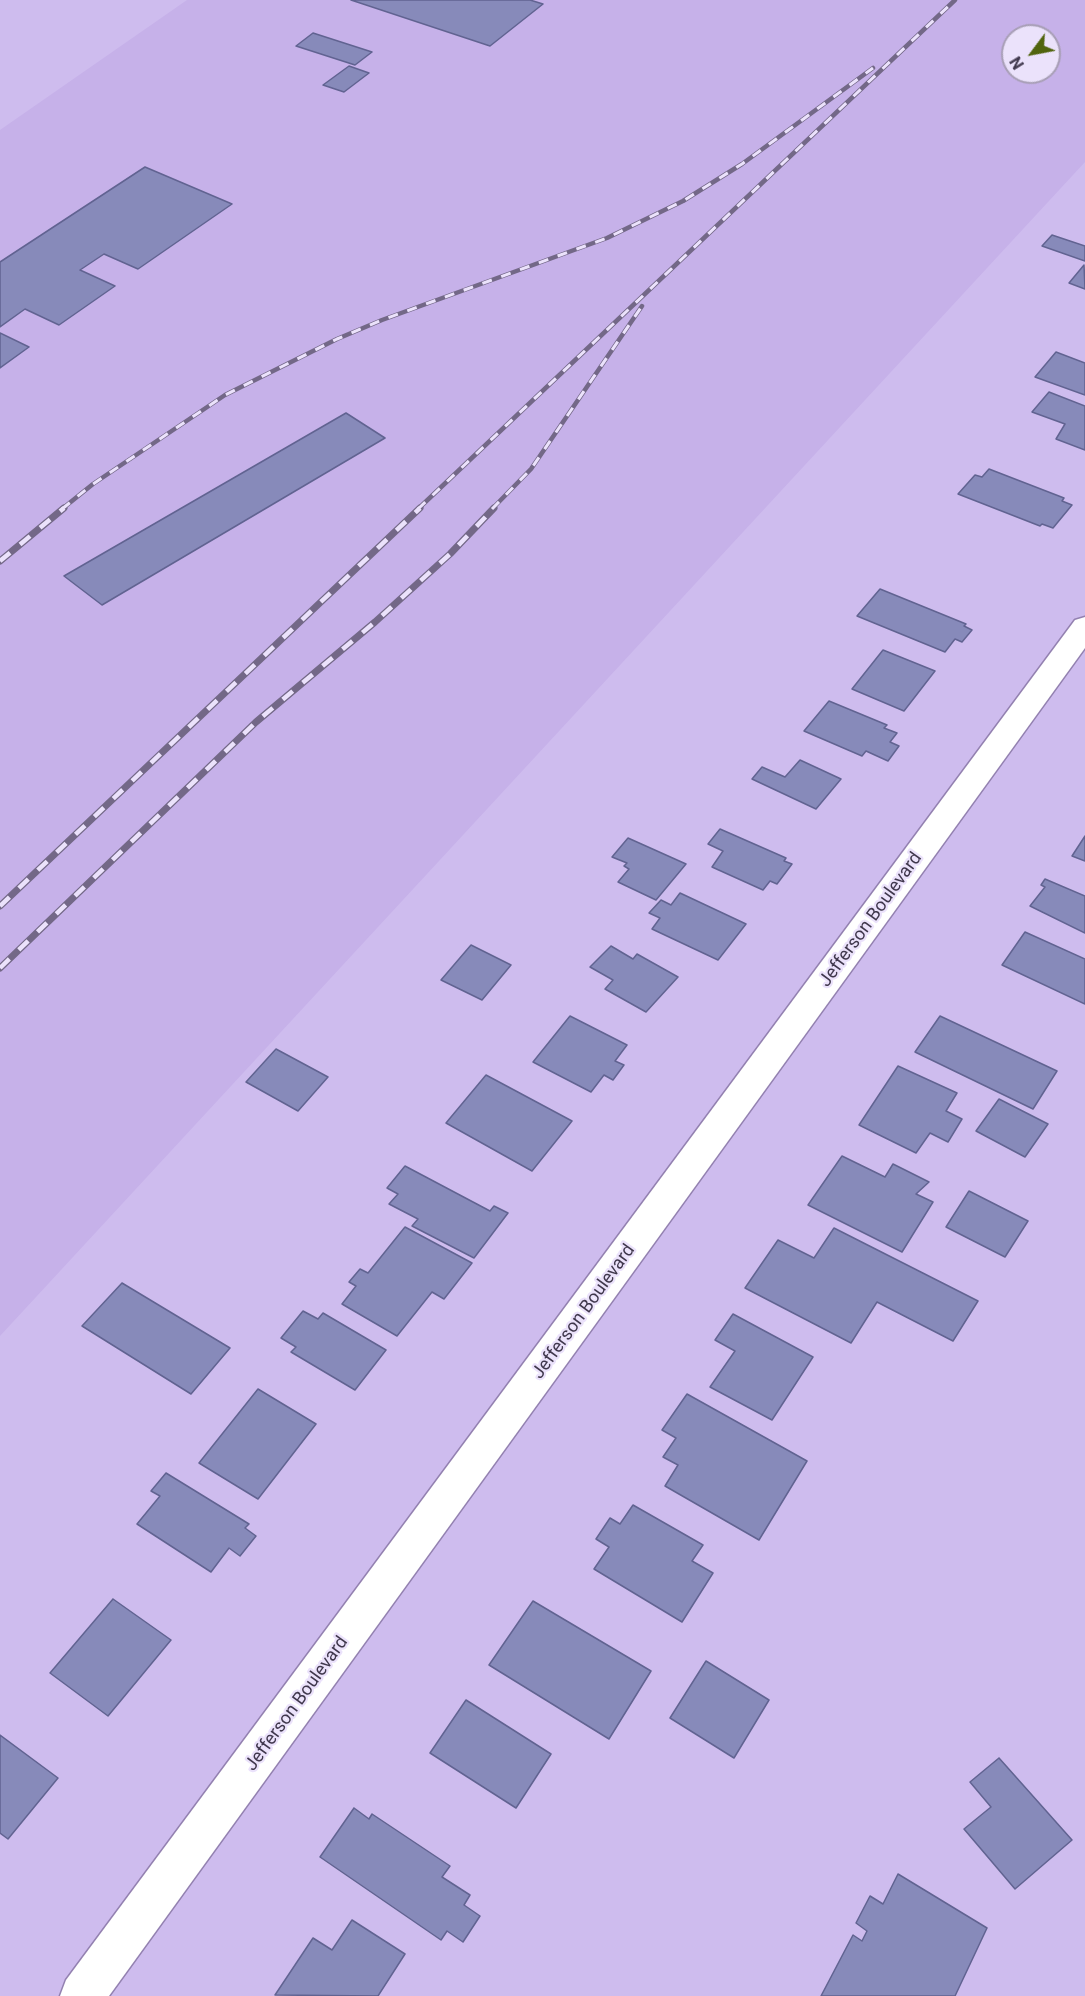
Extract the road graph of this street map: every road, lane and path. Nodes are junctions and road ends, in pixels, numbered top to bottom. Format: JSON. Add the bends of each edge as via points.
{"nodes":[{"id":1,"x":1085,"y":627,"type":"edge"},
{"id":2,"x":82,"y":1996,"type":"edge"}],
"edges":[{"from":1,"to":2,"type":"street","name":"Jefferson Boulevard"}]}
